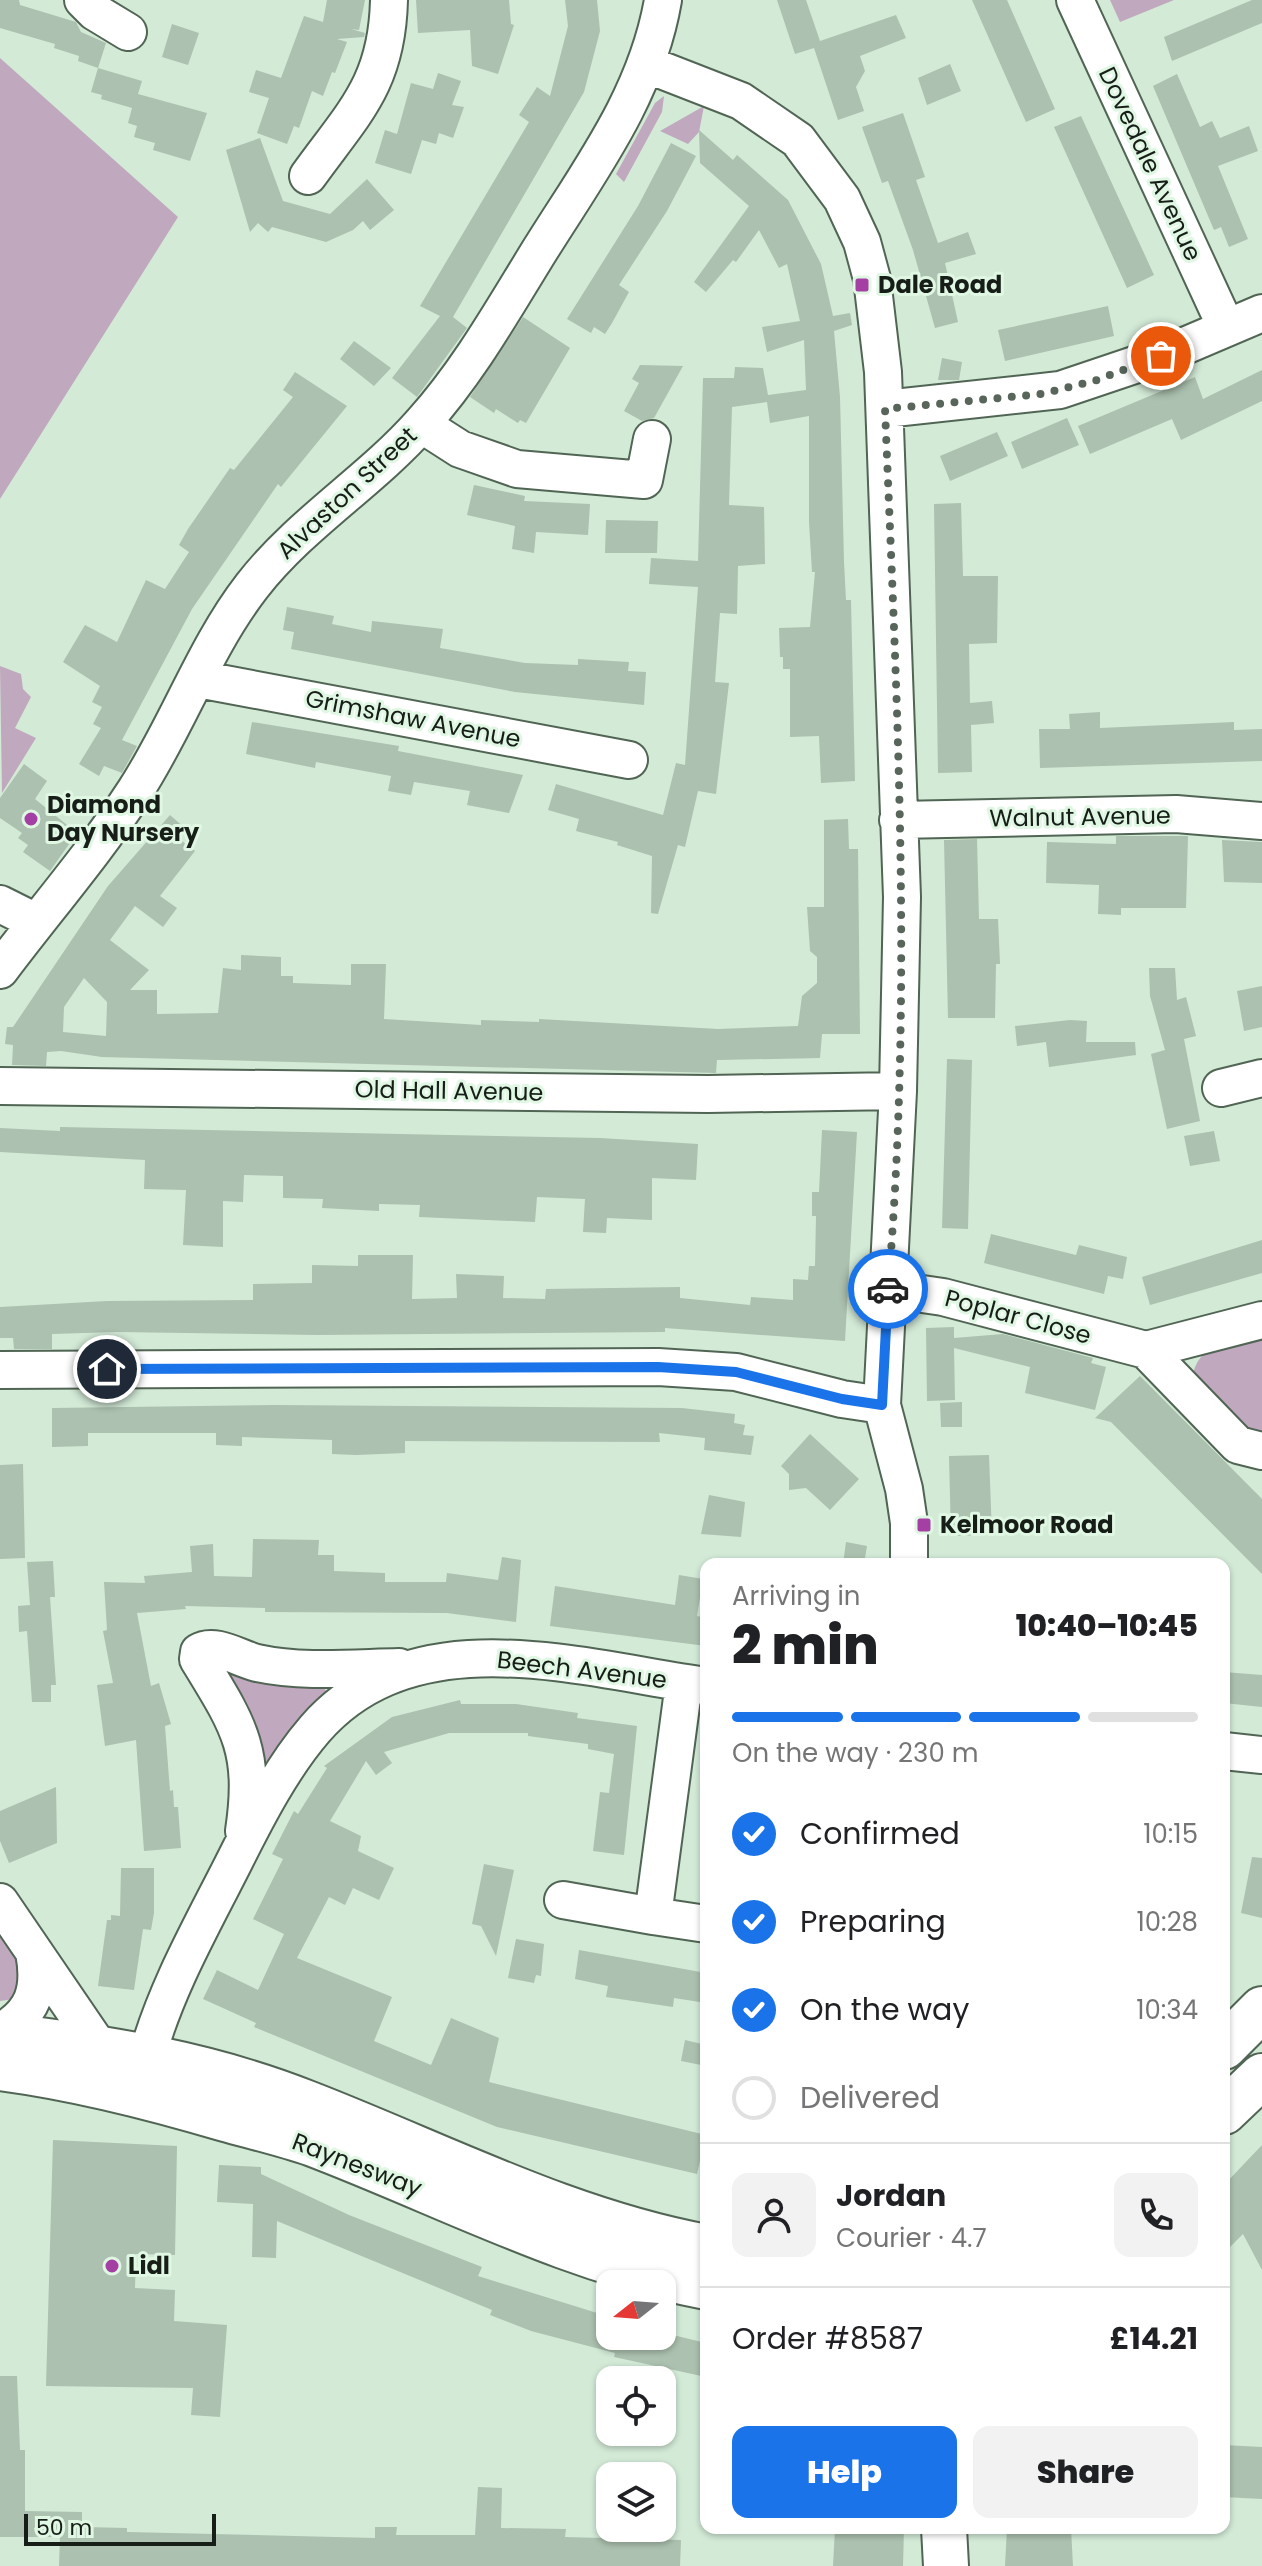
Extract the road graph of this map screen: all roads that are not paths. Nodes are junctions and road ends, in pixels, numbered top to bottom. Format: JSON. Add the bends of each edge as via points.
{"nodes":[{"id":1,"x":83,"y":0,"type":"edge"},
{"id":2,"x":389,"y":0,"type":"edge"},
{"id":3,"x":663,"y":0,"type":"edge"},
{"id":4,"x":1075,"y":0,"type":"edge"},
{"id":5,"x":128,"y":32,"type":"dead end"},
{"id":6,"x":646,"y":64,"type":"junction"},
{"id":7,"x":308,"y":176,"type":"dead end"},
{"id":8,"x":1262,"y":313,"type":"edge"},
{"id":9,"x":1226,"y":327,"type":"junction"},
{"id":10,"x":885,"y":409,"type":"junction"},
{"id":11,"x":421,"y":424,"type":"junction"},
{"id":12,"x":652,"y":439,"type":"dead end"},
{"id":13,"x":198,"y":679,"type":"junction"},
{"id":14,"x":629,"y":760,"type":"dead end"},
{"id":15,"x":898,"y":820,"type":"junction"},
{"id":16,"x":1262,"y":821,"type":"edge"},
{"id":17,"x":0,"y":904,"type":"edge"},
{"id":18,"x":36,"y":922,"type":"junction"},
{"id":19,"x":0,"y":970,"type":"edge"},
{"id":20,"x":1262,"y":1078,"type":"edge"},
{"id":21,"x":0,"y":1086,"type":"edge"},
{"id":22,"x":1221,"y":1088,"type":"dead end"},
{"id":23,"x":898,"y":1091,"type":"junction"},
{"id":24,"x":888,"y":1289,"type":"junction"},
{"id":25,"x":1262,"y":1320,"type":"edge"},
{"id":26,"x":1146,"y":1350,"type":"junction"},
{"id":27,"x":0,"y":1370,"type":"edge"},
{"id":28,"x":882,"y":1405,"type":"junction"},
{"id":29,"x":1262,"y":1451,"type":"edge"},
{"id":30,"x":909,"y":1558,"type":"edge"},
{"id":31,"x":410,"y":1667,"type":"junction"},
{"id":32,"x":695,"y":1685,"type":"edge"},
{"id":33,"x":1230,"y":1752,"type":"edge"},
{"id":34,"x":1262,"y":1755,"type":"edge"},
{"id":35,"x":242,"y":1844,"type":"junction"},
{"id":36,"x":563,"y":1900,"type":"dead end"},
{"id":37,"x":0,"y":1902,"type":"edge"},
{"id":38,"x":653,"y":1916,"type":"junction"},
{"id":39,"x":700,"y":1923,"type":"edge"},
{"id":40,"x":34,"y":1952,"type":"junction"},
{"id":41,"x":1262,"y":2009,"type":"edge"},
{"id":42,"x":0,"y":2034,"type":"edge"},
{"id":43,"x":1230,"y":2041,"type":"edge"},
{"id":44,"x":99,"y":2047,"type":"junction"},
{"id":45,"x":147,"y":2057,"type":"junction"},
{"id":46,"x":0,"y":2068,"type":"edge"},
{"id":47,"x":1262,"y":2076,"type":"edge"},
{"id":48,"x":1230,"y":2106,"type":"edge"},
{"id":49,"x":700,"y":2246,"type":"edge"},
{"id":50,"x":700,"y":2286,"type":"edge"}],
"edges":[{"from":1,"to":5,"type":"street"},
{"from":2,"to":7,"type":"street","via":[[386,38],[372,88]]},
{"from":3,"to":6,"type":"street","name":"Alvaston Street"},
{"from":4,"to":9,"type":"street","name":"Dovedale Avenue"},
{"from":6,"to":10,"type":"street","via":[[719,90],[763,114],[798,140],[831,179],[868,260]]},
{"from":6,"to":11,"type":"street","name":"Alvaston Street","via":[[599,159],[480,348]]},
{"from":8,"to":9,"type":"street"},
{"from":9,"to":10,"type":"street","via":[[1123,371],[1060,390]]},
{"from":10,"to":15,"type":"street"},
{"from":11,"to":12,"type":"street","via":[[460,449],[517,469],[644,480]]},
{"from":11,"to":13,"type":"street","name":"Alvaston Street","via":[[291,540],[251,587]]},
{"from":13,"to":14,"type":"street","name":"Grimshaw Avenue"},
{"from":13,"to":18,"type":"street","name":"Alvaston Street","via":[[136,790]]},
{"from":15,"to":16,"type":"street","name":"Walnut Avenue","via":[[1176,814]]},
{"from":15,"to":23,"type":"street"},
{"from":17,"to":18,"type":"street"},
{"from":18,"to":19,"type":"street","name":"Alvaston Street"},
{"from":20,"to":22,"type":"street"},
{"from":21,"to":23,"type":"street","name":"Old Hall Avenue","via":[[708,1094]]},
{"from":23,"to":24,"type":"street"},
{"from":24,"to":26,"type":"street","name":"Poplar Close","via":[[943,1297]]},
{"from":24,"to":28,"type":"street"},
{"from":25,"to":26,"type":"street","name":"Poplar Close"},
{"from":26,"to":29,"type":"street","via":[[1238,1445]]},
{"from":27,"to":28,"type":"street","via":[[658,1367],[736,1372]]},
{"from":28,"to":30,"type":"street","via":[[904,1489]]},
{"from":31,"to":32,"type":"street","name":"Beech Avenue","via":[[465,1658],[522,1659]]},
{"from":31,"to":35,"type":"street","name":"Beech Avenue","via":[[344,1701],[317,1727]]},
{"from":31,"to":35,"type":"street","name":"Beech Avenue","via":[[294,1668],[212,1649],[199,1652],[198,1659],[241,1732],[246,1754]]},
{"from":32,"to":38,"type":"street"},
{"from":33,"to":34,"type":"street"},
{"from":35,"to":45,"type":"street","name":"Beech Avenue","via":[[156,2024]]},
{"from":36,"to":38,"type":"street"},
{"from":37,"to":40,"type":"street"},
{"from":38,"to":39,"type":"street"},
{"from":40,"to":42,"type":"street","via":[[36,1996],[30,2009]]},
{"from":40,"to":44,"type":"street"},
{"from":41,"to":43,"type":"highway"},
{"from":42,"to":44,"type":"highway","name":"Raynesway"},
{"from":44,"to":45,"type":"highway","name":"Raynesway"},
{"from":45,"to":49,"type":"highway","name":"Raynesway","via":[[305,2102],[602,2221]]},
{"from":46,"to":50,"type":"highway","name":"Raynesway","via":[[137,2094],[310,2143],[585,2256]]},
{"from":47,"to":48,"type":"highway"}]}
